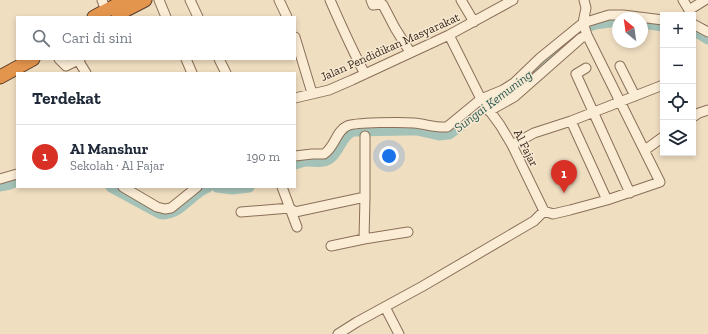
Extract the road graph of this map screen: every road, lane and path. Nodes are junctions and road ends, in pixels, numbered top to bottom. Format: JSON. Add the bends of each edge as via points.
{"nodes":[{"id":1,"x":126,"y":0,"type":"edge"},
{"id":2,"x":144,"y":0,"type":"edge"},
{"id":3,"x":158,"y":0,"type":"edge"},
{"id":4,"x":190,"y":0,"type":"edge"},
{"id":5,"x":279,"y":0,"type":"edge"},
{"id":6,"x":330,"y":0,"type":"edge"},
{"id":7,"x":371,"y":0,"type":"edge"},
{"id":8,"x":461,"y":0,"type":"edge"},
{"id":9,"x":513,"y":0,"type":"edge"},
{"id":10,"x":584,"y":0,"type":"edge"},
{"id":11,"x":683,"y":0,"type":"edge"},
{"id":12,"x":705,"y":0,"type":"edge"},
{"id":13,"x":107,"y":9,"type":"edge"},
{"id":14,"x":96,"y":16,"type":"edge"},
{"id":15,"x":166,"y":16,"type":"edge"},
{"id":16,"x":198,"y":16,"type":"edge"},
{"id":17,"x":287,"y":16,"type":"edge"},
{"id":18,"x":660,"y":20,"type":"edge"},
{"id":19,"x":474,"y":22,"type":"junction"},
{"id":20,"x":696,"y":26,"type":"edge"},
{"id":21,"x":585,"y":28,"type":"junction"},
{"id":22,"x":708,"y":32,"type":"edge"},
{"id":23,"x":449,"y":35,"type":"junction"},
{"id":24,"x":296,"y":40,"type":"edge"},
{"id":25,"x":410,"y":52,"type":"junction"},
{"id":26,"x":24,"y":60,"type":"edge"},
{"id":27,"x":26,"y":60,"type":"edge"},
{"id":28,"x":60,"y":60,"type":"edge"},
{"id":29,"x":79,"y":60,"type":"edge"},
{"id":30,"x":186,"y":60,"type":"edge"},
{"id":31,"x":220,"y":60,"type":"edge"},
{"id":32,"x":620,"y":66,"type":"dead end"},
{"id":33,"x":0,"y":67,"type":"edge"},
{"id":34,"x":586,"y":68,"type":"dead end"},
{"id":35,"x":85,"y":72,"type":"edge"},
{"id":36,"x":192,"y":72,"type":"edge"},
{"id":37,"x":226,"y":72,"type":"edge"},
{"id":38,"x":365,"y":74,"type":"junction"},
{"id":39,"x":0,"y":77,"type":"edge"},
{"id":40,"x":660,"y":86,"type":"edge"},
{"id":41,"x":312,"y":93,"type":"junction"},
{"id":42,"x":636,"y":96,"type":"junction"},
{"id":43,"x":296,"y":98,"type":"edge"},
{"id":44,"x":481,"y":100,"type":"junction"},
{"id":45,"x":620,"y":102,"type":"junction"},
{"id":46,"x":488,"y":110,"type":"junction"},
{"id":47,"x":708,"y":110,"type":"edge"},
{"id":48,"x":593,"y":112,"type":"junction"},
{"id":49,"x":696,"y":115,"type":"edge"},
{"id":50,"x":571,"y":121,"type":"junction"},
{"id":51,"x":365,"y":136,"type":"dead end"},
{"id":52,"x":660,"y":139,"type":"edge"},
{"id":53,"x":512,"y":145,"type":"junction"},
{"id":54,"x":645,"y":150,"type":"junction"},
{"id":55,"x":296,"y":156,"type":"edge"},
{"id":56,"x":16,"y":174,"type":"edge"},
{"id":57,"x":0,"y":179,"type":"edge"},
{"id":58,"x":126,"y":188,"type":"edge"},
{"id":59,"x":196,"y":188,"type":"edge"},
{"id":60,"x":282,"y":188,"type":"edge"},
{"id":61,"x":630,"y":193,"type":"junction"},
{"id":62,"x":365,"y":198,"type":"junction"},
{"id":63,"x":607,"y":200,"type":"junction"},
{"id":64,"x":290,"y":208,"type":"junction"},
{"id":65,"x":544,"y":211,"type":"junction"},
{"id":66,"x":241,"y":212,"type":"dead end"},
{"id":67,"x":297,"y":227,"type":"dead end"},
{"id":68,"x":408,"y":232,"type":"dead end"},
{"id":69,"x":364,"y":239,"type":"junction"},
{"id":70,"x":331,"y":246,"type":"dead end"},
{"id":71,"x":385,"y":307,"type":"junction"},
{"id":72,"x":338,"y":334,"type":"edge"},
{"id":73,"x":399,"y":334,"type":"edge"}],
"edges":[{"from":1,"to":13,"type":"highway"},
{"from":2,"to":13,"type":"highway"},
{"from":3,"to":15,"type":"street"},
{"from":4,"to":16,"type":"street"},
{"from":5,"to":17,"type":"street"},
{"from":6,"to":38,"type":"street"},
{"from":7,"to":25,"type":"street","via":[[373,5],[384,5]]},
{"from":8,"to":19,"type":"street"},
{"from":9,"to":19,"type":"street","name":"Jalan Pendidikan Masyarakat"},
{"from":10,"to":21,"type":"street"},
{"from":11,"to":12,"type":"street","via":[[689,10]]},
{"from":13,"to":14,"type":"highway"},
{"from":18,"to":21,"type":"street","via":[[609,15]]},
{"from":19,"to":23,"type":"street","name":"Jalan Pendidikan Masyarakat"},
{"from":20,"to":22,"type":"street"},
{"from":21,"to":44,"type":"street","via":[[540,58],[514,83]]},
{"from":21,"to":45,"type":"street"},
{"from":21,"to":46,"type":"street","via":[[574,44],[514,96]]},
{"from":23,"to":25,"type":"street","name":"Jalan Pendidikan Masyarakat"},
{"from":23,"to":44,"type":"street","name":"Al Fajar"},
{"from":24,"to":41,"type":"street"},
{"from":25,"to":38,"type":"street","name":"Jalan Pendidikan Masyarakat"},
{"from":26,"to":33,"type":"highway"},
{"from":27,"to":39,"type":"highway"},
{"from":28,"to":29,"type":"street","via":[[66,66]]},
{"from":29,"to":35,"type":"street"},
{"from":30,"to":36,"type":"street"},
{"from":31,"to":37,"type":"street"},
{"from":32,"to":42,"type":"street"},
{"from":34,"to":48,"type":"street","via":[[576,74]]},
{"from":38,"to":41,"type":"street","name":"Jalan Pendidikan Masyarakat","via":[[329,90]]},
{"from":40,"to":42,"type":"street"},
{"from":41,"to":43,"type":"street","name":"Jalan Pendidikan Masyarakat"},
{"from":42,"to":45,"type":"street"},
{"from":44,"to":46,"type":"street","name":"Al Fajar"},
{"from":44,"to":55,"type":"street","via":[[447,127],[412,123],[347,125],[341,130],[331,149],[324,154]]},
{"from":45,"to":48,"type":"street"},
{"from":45,"to":54,"type":"street"},
{"from":46,"to":53,"type":"street","name":"Al Fajar"},
{"from":47,"to":49,"type":"street"},
{"from":48,"to":50,"type":"street"},
{"from":48,"to":61,"type":"street"},
{"from":50,"to":53,"type":"street","via":[[534,133]]},
{"from":50,"to":63,"type":"street"},
{"from":51,"to":62,"type":"street"},
{"from":52,"to":54,"type":"street"},
{"from":53,"to":65,"type":"street","name":"Al Fajar"},
{"from":54,"to":61,"type":"street","via":[[660,182]]},
{"from":56,"to":57,"type":"street"},
{"from":58,"to":59,"type":"street","via":[[157,207],[165,209],[171,208]]},
{"from":60,"to":64,"type":"street"},
{"from":61,"to":63,"type":"street"},
{"from":62,"to":64,"type":"street","via":[[295,212]]},
{"from":62,"to":69,"type":"street"},
{"from":63,"to":65,"type":"street","via":[[553,214]]},
{"from":64,"to":66,"type":"street"},
{"from":64,"to":67,"type":"street"},
{"from":65,"to":71,"type":"street","via":[[534,221]]},
{"from":68,"to":69,"type":"street"},
{"from":69,"to":70,"type":"street"},
{"from":71,"to":72,"type":"street"},
{"from":71,"to":73,"type":"street"}]}
